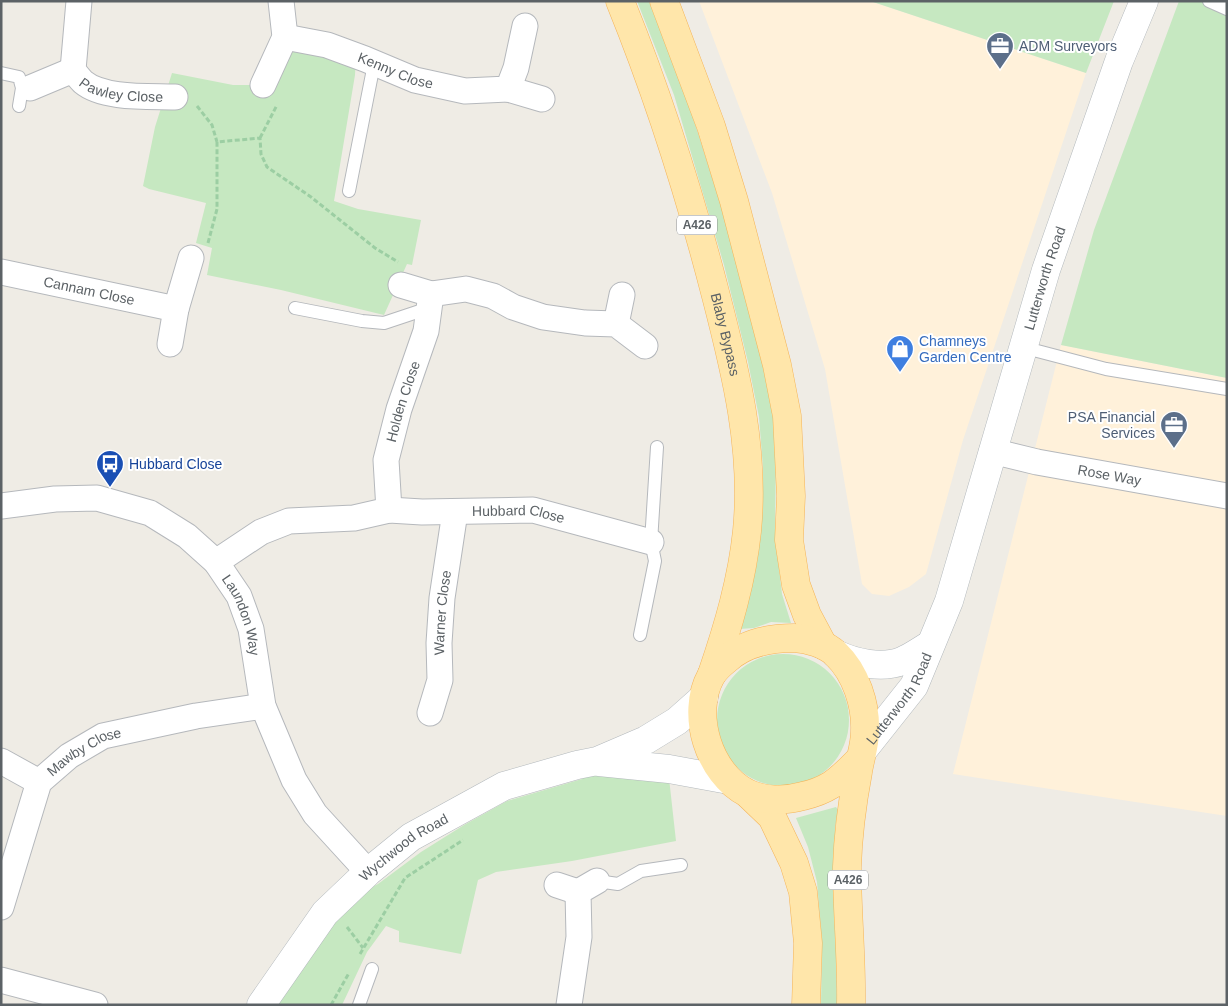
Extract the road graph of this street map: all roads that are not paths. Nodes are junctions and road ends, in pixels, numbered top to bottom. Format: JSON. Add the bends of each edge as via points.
{"nodes":[{"id":1,"x":79,"y":1,"type":"edge"},
{"id":2,"x":281,"y":1,"type":"edge"},
{"id":3,"x":620,"y":1,"type":"edge"},
{"id":4,"x":664,"y":1,"type":"edge"},
{"id":5,"x":1144,"y":1,"type":"edge"},
{"id":6,"x":1210,"y":1,"type":"edge"},
{"id":7,"x":1227,"y":9,"type":"edge"},
{"id":8,"x":525,"y":26,"type":"dead end"},
{"id":9,"x":285,"y":37,"type":"junction"},
{"id":10,"x":374,"y":64,"type":"junction"},
{"id":11,"x":73,"y":70,"type":"junction"},
{"id":12,"x":1,"y":73,"type":"edge"},
{"id":13,"x":262,"y":85,"type":"dead end"},
{"id":14,"x":508,"y":88,"type":"junction"},
{"id":15,"x":24,"y":94,"type":"joint"},
{"id":16,"x":175,"y":97,"type":"road end"},
{"id":17,"x":542,"y":99,"type":"dead end"},
{"id":18,"x":349,"y":191,"type":"dead end"},
{"id":19,"x":191,"y":258,"type":"road end"},
{"id":20,"x":1,"y":272,"type":"edge"},
{"id":21,"x":401,"y":285,"type":"road end"},
{"id":22,"x":622,"y":295,"type":"dead end"},
{"id":23,"x":430,"y":301,"type":"junction"},
{"id":24,"x":295,"y":308,"type":"dead end"},
{"id":25,"x":176,"y":309,"type":"junction"},
{"id":26,"x":616,"y":324,"type":"junction"},
{"id":27,"x":170,"y":344,"type":"dead end"},
{"id":28,"x":645,"y":346,"type":"dead end"},
{"id":29,"x":1022,"y":347,"type":"junction"},
{"id":30,"x":1227,"y":389,"type":"edge"},
{"id":31,"x":657,"y":447,"type":"dead end"},
{"id":32,"x":992,"y":450,"type":"junction"},
{"id":33,"x":1227,"y":496,"type":"edge"},
{"id":34,"x":1,"y":506,"type":"edge"},
{"id":35,"x":389,"y":510,"type":"junction"},
{"id":36,"x":455,"y":512,"type":"junction"},
{"id":37,"x":651,"y":542,"type":"junction"},
{"id":38,"x":216,"y":562,"type":"junction"},
{"id":39,"x":640,"y":635,"type":"dead end"},
{"id":40,"x":930,"y":645,"type":"junction"},
{"id":41,"x":830,"y":650,"type":"junction"},
{"id":42,"x":707,"y":687,"type":"junction"},
{"id":43,"x":263,"y":706,"type":"junction"},
{"id":44,"x":430,"y":713,"type":"dead end"},
{"id":45,"x":862,"y":754,"type":"junction"},
{"id":46,"x":1,"y":761,"type":"edge"},
{"id":47,"x":597,"y":762,"type":"junction"},
{"id":48,"x":39,"y":782,"type":"junction"},
{"id":49,"x":738,"y":787,"type":"junction"},
{"id":50,"x":681,"y":865,"type":"dead end"},
{"id":51,"x":368,"y":872,"type":"junction"},
{"id":52,"x":577,"y":886,"type":"joint"},
{"id":53,"x":1,"y":907,"type":"edge"},
{"id":54,"x":372,"y":969,"type":"dead end"},
{"id":55,"x":1,"y":980,"type":"edge"},
{"id":56,"x":95,"y":1005,"type":"edge"},
{"id":57,"x":261,"y":1005,"type":"edge"},
{"id":58,"x":359,"y":1005,"type":"edge"},
{"id":59,"x":568,"y":1005,"type":"edge"},
{"id":60,"x":806,"y":1005,"type":"edge"},
{"id":61,"x":851,"y":1005,"type":"edge"}],
"edges":[{"from":1,"to":11,"type":"street","name":"Pawley Close"},
{"from":2,"to":9,"type":"street"},
{"from":3,"to":42,"type":"main road","name":"Blaby Bypass","number":"A426","via":[[659,104],[701,237],[734,367],[745,428],[747,530],[728,629]]},
{"from":4,"to":41,"type":"main road","number":"A426","via":[[734,201],[777,365],[787,416],[791,496],[789,540],[796,585],[807,615]]},
{"from":5,"to":29,"type":"street","name":"Lutterworth Road","via":[[1119,61]]},
{"from":6,"to":7,"type":"lane"},
{"from":8,"to":14,"type":"street"},
{"from":9,"to":10,"type":"street","name":"Kenny Close","via":[[327,45]]},
{"from":9,"to":13,"type":"street"},
{"from":10,"to":14,"type":"street","name":"Kenny Close","via":[[415,80],[465,90]]},
{"from":10,"to":18,"type":"lane"},
{"from":11,"to":15,"type":"street","name":"Pawley Close"},
{"from":11,"to":16,"type":"street","name":"Pawley Close","via":[[84,83],[105,92]]},
{"from":12,"to":15,"type":"lane","via":[[19,77]]},
{"from":14,"to":17,"type":"street","name":"Kenny Close"},
{"from":19,"to":25,"type":"street"},
{"from":20,"to":25,"type":"street","name":"Cannam Close"},
{"from":21,"to":23,"type":"street"},
{"from":22,"to":26,"type":"street"},
{"from":23,"to":24,"type":"lane","via":[[384,323]]},
{"from":23,"to":26,"type":"street","via":[[466,288],[543,317]]},
{"from":23,"to":35,"type":"street","name":"Holden Close","via":[[426,330],[399,409],[386,460]]},
{"from":25,"to":27,"type":"street"},
{"from":26,"to":28,"type":"street"},
{"from":29,"to":30,"type":"lane","via":[[1106,369]]},
{"from":29,"to":32,"type":"street","name":"Lutterworth Road"},
{"from":31,"to":37,"type":"lane"},
{"from":32,"to":33,"type":"street","name":"Rose Way","via":[[1037,462]]},
{"from":32,"to":40,"type":"street","name":"Lutterworth Road","via":[[948,602]]},
{"from":34,"to":38,"type":"street","name":"Laundon Way","via":[[97,498],[150,513],[187,536]]},
{"from":35,"to":36,"type":"street","name":"Hubbard Close"},
{"from":35,"to":38,"type":"street","name":"Hubbard Close","via":[[354,518],[289,521],[261,532]]},
{"from":36,"to":37,"type":"street","name":"Hubbard Close","via":[[533,510]]},
{"from":36,"to":44,"type":"street","name":"Warner Close","via":[[442,598],[440,680]]},
{"from":37,"to":39,"type":"lane","via":[[655,561]]},
{"from":38,"to":43,"type":"street","name":"Laundon Way","via":[[239,596],[251,629]]},
{"from":40,"to":41,"type":"street","name":"Lutterworth Road","via":[[902,661],[885,664],[849,660]]},
{"from":40,"to":45,"type":"street","name":"Lutterworth Road","via":[[914,686]]},
{"from":41,"to":42,"type":"main road","via":[[800,639],[762,641],[728,658]]},
{"from":41,"to":45,"type":"main road","via":[[849,671],[858,688],[864,716]]},
{"from":42,"to":47,"type":"street","name":"Wychwood Road","via":[[678,721],[646,740]]},
{"from":42,"to":49,"type":"main road","via":[[704,734],[710,753],[722,773]]},
{"from":43,"to":48,"type":"street","name":"Mawby Close","via":[[102,736],[69,756]]},
{"from":43,"to":51,"type":"street","name":"Laundon Way","via":[[294,780],[315,814]]},
{"from":45,"to":49,"type":"main road","via":[[830,786],[789,800],[768,799]]},
{"from":45,"to":61,"type":"main road","number":"A426","via":[[850,817],[847,867]]},
{"from":46,"to":48,"type":"street"},
{"from":47,"to":49,"type":"street","name":"Wychwood Road","via":[[669,769]]},
{"from":47,"to":51,"type":"street","name":"Wychwood Road","via":[[504,786],[411,837]]},
{"from":48,"to":53,"type":"street","name":"Mawby Close"},
{"from":49,"to":60,"type":"main road","via":[[772,817],[794,863],[803,892],[808,943]]},
{"from":50,"to":52,"type":"lane","via":[[640,871],[618,884]]},
{"from":51,"to":57,"type":"street","name":"Wychwood Road","via":[[325,913]]},
{"from":52,"to":59,"type":"street","via":[[579,937]]},
{"from":54,"to":58,"type":"lane"},
{"from":55,"to":56,"type":"street"}]}
